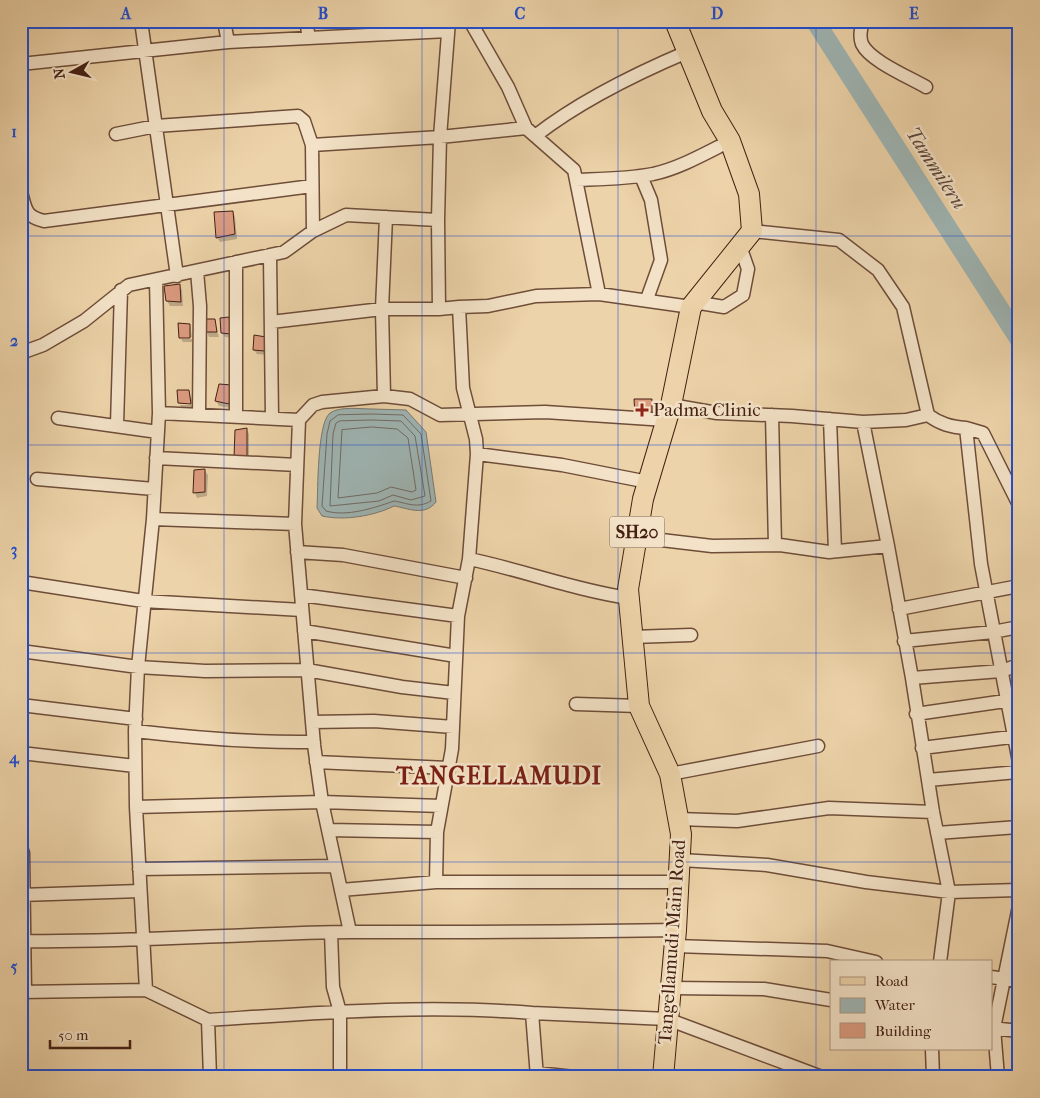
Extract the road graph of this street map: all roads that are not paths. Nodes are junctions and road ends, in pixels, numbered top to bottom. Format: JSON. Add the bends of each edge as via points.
{"nodes":[{"id":1,"x":141,"y":21,"type":"edge"},
{"id":2,"x":224,"y":21,"type":"edge"},
{"id":3,"x":306,"y":21,"type":"edge"},
{"id":4,"x":470,"y":21,"type":"edge"},
{"id":5,"x":674,"y":21,"type":"edge"},
{"id":6,"x":863,"y":21,"type":"edge"},
{"id":7,"x":449,"y":26,"type":"edge"},
{"id":8,"x":309,"y":38,"type":"junction"},
{"id":9,"x":228,"y":42,"type":"junction"},
{"id":10,"x":144,"y":50,"type":"junction"},
{"id":11,"x":687,"y":52,"type":"junction"},
{"id":12,"x":21,"y":64,"type":"edge"},
{"id":13,"x":926,"y":87,"type":"dead end"},
{"id":14,"x":156,"y":126,"type":"junction"},
{"id":15,"x":531,"y":132,"type":"junction"},
{"id":16,"x":116,"y":134,"type":"dead end"},
{"id":17,"x":440,"y":137,"type":"junction"},
{"id":18,"x":730,"y":141,"type":"junction"},
{"id":19,"x":312,"y":145,"type":"junction"},
{"id":20,"x":641,"y":176,"type":"junction"},
{"id":21,"x":576,"y":180,"type":"junction"},
{"id":22,"x":312,"y":186,"type":"junction"},
{"id":23,"x":21,"y":192,"type":"edge"},
{"id":24,"x":168,"y":204,"type":"junction"},
{"id":25,"x":386,"y":217,"type":"junction"},
{"id":26,"x":438,"y":220,"type":"junction"},
{"id":27,"x":313,"y":231,"type":"junction"},
{"id":28,"x":746,"y":239,"type":"junction"},
{"id":29,"x":270,"y":255,"type":"junction"},
{"id":30,"x":236,"y":262,"type":"junction"},
{"id":31,"x":197,"y":271,"type":"junction"},
{"id":32,"x":177,"y":276,"type":"junction"},
{"id":33,"x":156,"y":280,"type":"junction"},
{"id":34,"x":121,"y":290,"type":"junction"},
{"id":35,"x":600,"y":294,"type":"junction"},
{"id":36,"x":647,"y":299,"type":"junction"},
{"id":37,"x":692,"y":305,"type":"junction"},
{"id":38,"x":459,"y":307,"type":"junction"},
{"id":39,"x":382,"y":309,"type":"junction"},
{"id":40,"x":439,"y":309,"type":"junction"},
{"id":41,"x":271,"y":322,"type":"junction"},
{"id":42,"x":21,"y":353,"type":"edge"},
{"id":43,"x":384,"y":396,"type":"junction"},
{"id":44,"x":159,"y":412,"type":"junction"},
{"id":45,"x":669,"y":413,"type":"junction"},
{"id":46,"x":468,"y":414,"type":"junction"},
{"id":47,"x":199,"y":415,"type":"junction"},
{"id":48,"x":772,"y":415,"type":"junction"},
{"id":49,"x":928,"y":415,"type":"junction"},
{"id":50,"x":236,"y":416,"type":"junction"},
{"id":51,"x":58,"y":418,"type":"dead end"},
{"id":52,"x":272,"y":418,"type":"junction"},
{"id":53,"x":830,"y":419,"type":"junction"},
{"id":54,"x":300,"y":420,"type":"junction"},
{"id":55,"x":864,"y":422,"type":"junction"},
{"id":56,"x":118,"y":425,"type":"junction"},
{"id":57,"x":966,"y":428,"type":"junction"},
{"id":58,"x":158,"y":432,"type":"junction"},
{"id":59,"x":478,"y":454,"type":"junction"},
{"id":60,"x":156,"y":458,"type":"junction"},
{"id":61,"x":297,"y":465,"type":"junction"},
{"id":62,"x":37,"y":479,"type":"dead end"},
{"id":63,"x":648,"y":482,"type":"junction"},
{"id":64,"x":154,"y":489,"type":"junction"},
{"id":65,"x":1019,"y":504,"type":"edge"},
{"id":66,"x":152,"y":519,"type":"junction"},
{"id":67,"x":294,"y":524,"type":"junction"},
{"id":68,"x":636,"y":537,"type":"junction"},
{"id":69,"x":775,"y":545,"type":"junction"},
{"id":70,"x":888,"y":546,"type":"junction"},
{"id":71,"x":835,"y":551,"type":"junction"},
{"id":72,"x":297,"y":552,"type":"junction"},
{"id":73,"x":468,"y":559,"type":"junction"},
{"id":74,"x":466,"y":578,"type":"junction"},
{"id":75,"x":21,"y":582,"type":"edge"},
{"id":76,"x":1019,"y":586,"type":"edge"},
{"id":77,"x":986,"y":593,"type":"junction"},
{"id":78,"x":301,"y":595,"type":"junction"},
{"id":79,"x":629,"y":598,"type":"junction"},
{"id":80,"x":143,"y":601,"type":"junction"},
{"id":81,"x":899,"y":609,"type":"junction"},
{"id":82,"x":302,"y":610,"type":"junction"},
{"id":83,"x":458,"y":616,"type":"junction"},
{"id":84,"x":1019,"y":626,"type":"edge"},
{"id":85,"x":304,"y":631,"type":"junction"},
{"id":86,"x":993,"y":632,"type":"junction"},
{"id":87,"x":691,"y":635,"type":"dead end"},
{"id":88,"x":632,"y":637,"type":"junction"},
{"id":89,"x":904,"y":641,"type":"junction"},
{"id":90,"x":21,"y":651,"type":"edge"},
{"id":91,"x":456,"y":656,"type":"junction"},
{"id":92,"x":1019,"y":666,"type":"edge"},
{"id":93,"x":138,"y":667,"type":"junction"},
{"id":94,"x":307,"y":670,"type":"junction"},
{"id":95,"x":1001,"y":671,"type":"junction"},
{"id":96,"x":912,"y":678,"type":"junction"},
{"id":97,"x":454,"y":693,"type":"junction"},
{"id":98,"x":1013,"y":701,"type":"edge"},
{"id":99,"x":576,"y":704,"type":"dead end"},
{"id":100,"x":21,"y":705,"type":"edge"},
{"id":101,"x":639,"y":706,"type":"junction"},
{"id":102,"x":916,"y":714,"type":"junction"},
{"id":103,"x":312,"y":722,"type":"junction"},
{"id":104,"x":135,"y":725,"type":"junction"},
{"id":105,"x":453,"y":727,"type":"junction"},
{"id":106,"x":1017,"y":736,"type":"edge"},
{"id":107,"x":314,"y":742,"type":"junction"},
{"id":108,"x":818,"y":746,"type":"dead end"},
{"id":109,"x":922,"y":748,"type":"junction"},
{"id":110,"x":21,"y":753,"type":"edge"},
{"id":111,"x":316,"y":762,"type":"junction"},
{"id":112,"x":1019,"y":762,"type":"edge"},
{"id":113,"x":136,"y":766,"type":"junction"},
{"id":114,"x":448,"y":768,"type":"junction"},
{"id":115,"x":1019,"y":772,"type":"edge"},
{"id":116,"x":670,"y":774,"type":"junction"},
{"id":117,"x":928,"y":780,"type":"junction"},
{"id":118,"x":322,"y":802,"type":"junction"},
{"id":119,"x":441,"y":806,"type":"junction"},
{"id":120,"x":136,"y":807,"type":"junction"},
{"id":121,"x":933,"y":812,"type":"junction"},
{"id":122,"x":678,"y":819,"type":"junction"},
{"id":123,"x":1019,"y":827,"type":"edge"},
{"id":124,"x":328,"y":830,"type":"junction"},
{"id":125,"x":437,"y":832,"type":"junction"},
{"id":126,"x":937,"y":833,"type":"junction"},
{"id":127,"x":21,"y":848,"type":"edge"},
{"id":128,"x":680,"y":860,"type":"junction"},
{"id":129,"x":335,"y":866,"type":"junction"},
{"id":130,"x":139,"y":869,"type":"junction"},
{"id":131,"x":436,"y":882,"type":"junction"},
{"id":132,"x":680,"y":882,"type":"junction"},
{"id":133,"x":341,"y":890,"type":"junction"},
{"id":134,"x":1019,"y":890,"type":"edge"},
{"id":135,"x":140,"y":891,"type":"junction"},
{"id":136,"x":949,"y":892,"type":"junction"},
{"id":137,"x":22,"y":895,"type":"edge"},
{"id":138,"x":1019,"y":906,"type":"edge"},
{"id":139,"x":350,"y":932,"type":"junction"},
{"id":140,"x":332,"y":933,"type":"junction"},
{"id":141,"x":675,"y":938,"type":"junction"},
{"id":142,"x":143,"y":940,"type":"junction"},
{"id":143,"x":22,"y":941,"type":"edge"},
{"id":144,"x":867,"y":960,"type":"edge"},
{"id":145,"x":940,"y":960,"type":"edge"},
{"id":146,"x":992,"y":977,"type":"edge"},
{"id":147,"x":1004,"y":980,"type":"junction"},
{"id":148,"x":1019,"y":981,"type":"edge"},
{"id":149,"x":670,"y":988,"type":"junction"},
{"id":150,"x":146,"y":990,"type":"junction"},
{"id":151,"x":23,"y":992,"type":"edge"},
{"id":152,"x":830,"y":1000,"type":"edge"},
{"id":153,"x":340,"y":1012,"type":"junction"},
{"id":154,"x":532,"y":1013,"type":"junction"},
{"id":155,"x":667,"y":1019,"type":"junction"},
{"id":156,"x":208,"y":1020,"type":"junction"},
{"id":157,"x":992,"y":1028,"type":"edge"},
{"id":158,"x":1019,"y":1031,"type":"edge"},
{"id":159,"x":932,"y":1050,"type":"edge"},
{"id":160,"x":537,"y":1075,"type":"edge"},
{"id":161,"x":210,"y":1077,"type":"edge"},
{"id":162,"x":340,"y":1077,"type":"edge"},
{"id":163,"x":574,"y":1077,"type":"edge"},
{"id":164,"x":663,"y":1077,"type":"edge"},
{"id":165,"x":822,"y":1077,"type":"edge"},
{"id":166,"x":933,"y":1077,"type":"edge"},
{"id":167,"x":998,"y":1077,"type":"edge"}],
"edges":[{"from":1,"to":10,"type":"street"},
{"from":2,"to":9,"type":"street"},
{"from":3,"to":8,"type":"street"},
{"from":4,"to":15,"type":"street"},
{"from":5,"to":11,"type":"main road"},
{"from":6,"to":13,"type":"street","via":[[862,44],[870,55]]},
{"from":7,"to":8,"type":"street"},
{"from":7,"to":17,"type":"street"},
{"from":8,"to":9,"type":"street"},
{"from":9,"to":10,"type":"street"},
{"from":10,"to":12,"type":"street"},
{"from":10,"to":14,"type":"street"},
{"from":11,"to":15,"type":"street"},
{"from":11,"to":18,"type":"main road","via":[[712,111]]},
{"from":14,"to":16,"type":"street"},
{"from":14,"to":19,"type":"street","via":[[298,116],[304,121]]},
{"from":14,"to":24,"type":"street"},
{"from":15,"to":17,"type":"street"},
{"from":15,"to":21,"type":"street","via":[[574,170]]},
{"from":17,"to":19,"type":"street"},
{"from":17,"to":26,"type":"street"},
{"from":18,"to":20,"type":"street","via":[[698,157]]},
{"from":18,"to":28,"type":"main road","via":[[749,194]]},
{"from":19,"to":22,"type":"street"},
{"from":20,"to":21,"type":"street"},
{"from":20,"to":36,"type":"street","via":[[650,200],[661,260]]},
{"from":21,"to":35,"type":"street"},
{"from":22,"to":24,"type":"street"},
{"from":22,"to":27,"type":"street"},
{"from":23,"to":24,"type":"street","via":[[26,211],[32,218],[44,221]]},
{"from":24,"to":32,"type":"street"},
{"from":25,"to":26,"type":"street"},
{"from":25,"to":27,"type":"street","via":[[346,215]]},
{"from":25,"to":39,"type":"street"},
{"from":26,"to":40,"type":"street"},
{"from":27,"to":29,"type":"street","via":[[284,252]]},
{"from":28,"to":37,"type":"main road","name":"Tangellamudi Main Road","number":"SH20"},
{"from":28,"to":37,"type":"street","via":[[748,269],[743,295],[724,307]]},
{"from":28,"to":49,"type":"street","via":[[839,240],[878,270],[903,307]]},
{"from":29,"to":30,"type":"street"},
{"from":29,"to":41,"type":"street"},
{"from":30,"to":31,"type":"street"},
{"from":30,"to":50,"type":"street"},
{"from":31,"to":32,"type":"street"},
{"from":31,"to":47,"type":"street","via":[[200,306]]},
{"from":32,"to":33,"type":"street"},
{"from":33,"to":34,"type":"street","via":[[129,285]]},
{"from":33,"to":44,"type":"street"},
{"from":34,"to":42,"type":"street","via":[[84,321],[43,345]]},
{"from":34,"to":56,"type":"street"},
{"from":35,"to":36,"type":"street"},
{"from":35,"to":38,"type":"street","via":[[536,296],[488,306]]},
{"from":36,"to":37,"type":"street"},
{"from":37,"to":45,"type":"main road","name":"Tangellamudi Main Road","number":"SH20"},
{"from":38,"to":40,"type":"street"},
{"from":38,"to":46,"type":"street","via":[[463,388]]},
{"from":39,"to":40,"type":"street"},
{"from":39,"to":41,"type":"street"},
{"from":39,"to":43,"type":"street"},
{"from":41,"to":52,"type":"street"},
{"from":43,"to":46,"type":"street","via":[[410,399],[440,415]]},
{"from":43,"to":54,"type":"street","via":[[322,402],[314,405]]},
{"from":44,"to":47,"type":"street"},
{"from":44,"to":58,"type":"street"},
{"from":45,"to":46,"type":"street"},
{"from":45,"to":48,"type":"street"},
{"from":45,"to":63,"type":"main road","name":"Tangellamudi Main Road","number":"SH20"},
{"from":46,"to":59,"type":"street"},
{"from":47,"to":50,"type":"street"},
{"from":48,"to":53,"type":"street"},
{"from":48,"to":69,"type":"street"},
{"from":49,"to":55,"type":"street","via":[[906,420]]},
{"from":49,"to":57,"type":"street","via":[[951,427]]},
{"from":50,"to":52,"type":"street"},
{"from":51,"to":56,"type":"street"},
{"from":52,"to":54,"type":"street"},
{"from":53,"to":55,"type":"street"},
{"from":53,"to":71,"type":"street"},
{"from":54,"to":61,"type":"street"},
{"from":55,"to":70,"type":"street"},
{"from":56,"to":58,"type":"street"},
{"from":57,"to":65,"type":"street","via":[[983,433]]},
{"from":57,"to":77,"type":"street"},
{"from":58,"to":60,"type":"street"},
{"from":59,"to":63,"type":"street","via":[[562,465]]},
{"from":59,"to":73,"type":"street"},
{"from":60,"to":61,"type":"street"},
{"from":60,"to":64,"type":"street"},
{"from":61,"to":67,"type":"street"},
{"from":62,"to":64,"type":"street"},
{"from":63,"to":68,"type":"main road","name":"Tangellamudi Main Road","number":"SH20"},
{"from":64,"to":66,"type":"street"},
{"from":66,"to":67,"type":"street"},
{"from":66,"to":80,"type":"street"},
{"from":67,"to":72,"type":"street"},
{"from":68,"to":69,"type":"street","via":[[712,546]]},
{"from":68,"to":79,"type":"main road","name":"Tangellamudi Main Road","number":"SH20"},
{"from":69,"to":71,"type":"street"},
{"from":70,"to":71,"type":"street"},
{"from":70,"to":81,"type":"street"},
{"from":72,"to":74,"type":"street","via":[[343,555]]},
{"from":72,"to":78,"type":"street"},
{"from":73,"to":74,"type":"street"},
{"from":73,"to":79,"type":"street","via":[[516,569],[590,592]]},
{"from":74,"to":83,"type":"street"},
{"from":75,"to":80,"type":"street"},
{"from":76,"to":77,"type":"street"},
{"from":77,"to":81,"type":"street"},
{"from":77,"to":86,"type":"street"},
{"from":78,"to":82,"type":"street"},
{"from":78,"to":83,"type":"street"},
{"from":79,"to":88,"type":"main road","name":"Tangellamudi Main Road","number":"SH20"},
{"from":80,"to":82,"type":"street"},
{"from":80,"to":93,"type":"street"},
{"from":81,"to":89,"type":"street"},
{"from":82,"to":85,"type":"street"},
{"from":83,"to":91,"type":"street"},
{"from":84,"to":86,"type":"street"},
{"from":85,"to":91,"type":"street"},
{"from":85,"to":94,"type":"street"},
{"from":86,"to":89,"type":"street"},
{"from":86,"to":95,"type":"street"},
{"from":87,"to":88,"type":"street"},
{"from":88,"to":101,"type":"main road","name":"Tangellamudi Main Road","number":"SH20"},
{"from":89,"to":96,"type":"street"},
{"from":90,"to":93,"type":"street"},
{"from":91,"to":97,"type":"street"},
{"from":92,"to":95,"type":"street"},
{"from":93,"to":94,"type":"street"},
{"from":93,"to":104,"type":"street"},
{"from":94,"to":97,"type":"street"},
{"from":94,"to":103,"type":"street"},
{"from":95,"to":96,"type":"street"},
{"from":95,"to":98,"type":"street"},
{"from":96,"to":102,"type":"street"},
{"from":97,"to":105,"type":"street"},
{"from":98,"to":102,"type":"street"},
{"from":98,"to":106,"type":"street"},
{"from":99,"to":101,"type":"street"},
{"from":100,"to":104,"type":"street"},
{"from":101,"to":116,"type":"main road","name":"Tangellamudi Main Road","number":"SH20"},
{"from":102,"to":109,"type":"street"},
{"from":103,"to":105,"type":"street","via":[[374,721]]},
{"from":103,"to":107,"type":"street"},
{"from":104,"to":107,"type":"street","via":[[195,738],[267,743]]},
{"from":104,"to":113,"type":"street"},
{"from":105,"to":114,"type":"street"},
{"from":106,"to":109,"type":"street"},
{"from":106,"to":112,"type":"street"},
{"from":107,"to":111,"type":"street"},
{"from":108,"to":116,"type":"street"},
{"from":109,"to":117,"type":"street"},
{"from":110,"to":113,"type":"street"},
{"from":111,"to":114,"type":"street"},
{"from":111,"to":118,"type":"street"},
{"from":113,"to":120,"type":"street"},
{"from":114,"to":119,"type":"street"},
{"from":115,"to":117,"type":"street"},
{"from":116,"to":122,"type":"main road","name":"Tangellamudi Main Road","number":"SH20"},
{"from":117,"to":121,"type":"street"},
{"from":118,"to":119,"type":"street"},
{"from":118,"to":120,"type":"street"},
{"from":118,"to":124,"type":"street"},
{"from":119,"to":125,"type":"street"},
{"from":120,"to":130,"type":"street"},
{"from":121,"to":122,"type":"street","via":[[829,808],[737,821]]},
{"from":121,"to":126,"type":"street"},
{"from":122,"to":128,"type":"main road","name":"Tangellamudi Main Road","number":"SH20"},
{"from":123,"to":126,"type":"street"},
{"from":124,"to":125,"type":"street"},
{"from":124,"to":129,"type":"street"},
{"from":125,"to":131,"type":"street"},
{"from":126,"to":136,"type":"street"},
{"from":127,"to":137,"type":"street","via":[[24,853]]},
{"from":128,"to":132,"type":"main road","name":"Tangellamudi Main Road","number":"SH20"},
{"from":128,"to":136,"type":"street","via":[[767,865]]},
{"from":129,"to":130,"type":"street"},
{"from":129,"to":133,"type":"street"},
{"from":130,"to":135,"type":"street"},
{"from":131,"to":132,"type":"street"},
{"from":131,"to":133,"type":"street"},
{"from":132,"to":141,"type":"main road","name":"Tangellamudi Main Road","number":"SH20"},
{"from":133,"to":139,"type":"street"},
{"from":134,"to":136,"type":"street"},
{"from":135,"to":137,"type":"street"},
{"from":135,"to":142,"type":"street"},
{"from":136,"to":145,"type":"street"},
{"from":137,"to":143,"type":"street"},
{"from":138,"to":147,"type":"street"},
{"from":139,"to":140,"type":"street"},
{"from":139,"to":141,"type":"street"},
{"from":140,"to":142,"type":"street"},
{"from":140,"to":153,"type":"street","via":[[333,987]]},
{"from":141,"to":144,"type":"street","via":[[827,951]]},
{"from":141,"to":149,"type":"main road","name":"Tangellamudi Main Road","number":"SH20"},
{"from":142,"to":143,"type":"street"},
{"from":142,"to":150,"type":"street"},
{"from":143,"to":151,"type":"street"},
{"from":146,"to":147,"type":"street"},
{"from":147,"to":148,"type":"street"},
{"from":147,"to":157,"type":"street"},
{"from":149,"to":152,"type":"street","via":[[764,990]]},
{"from":149,"to":155,"type":"main road","name":"Tangellamudi Main Road","number":"SH20"},
{"from":150,"to":151,"type":"street"},
{"from":150,"to":156,"type":"street"},
{"from":153,"to":154,"type":"street","via":[[484,1009]]},
{"from":153,"to":156,"type":"street"},
{"from":153,"to":162,"type":"street"},
{"from":154,"to":155,"type":"street"},
{"from":154,"to":160,"type":"street"},
{"from":155,"to":164,"type":"main road","name":"Tangellamudi Main Road","number":"SH20"},
{"from":155,"to":165,"type":"street"},
{"from":156,"to":161,"type":"street"},
{"from":157,"to":158,"type":"street"},
{"from":157,"to":167,"type":"street"},
{"from":159,"to":166,"type":"street"},
{"from":160,"to":163,"type":"street"}]}
